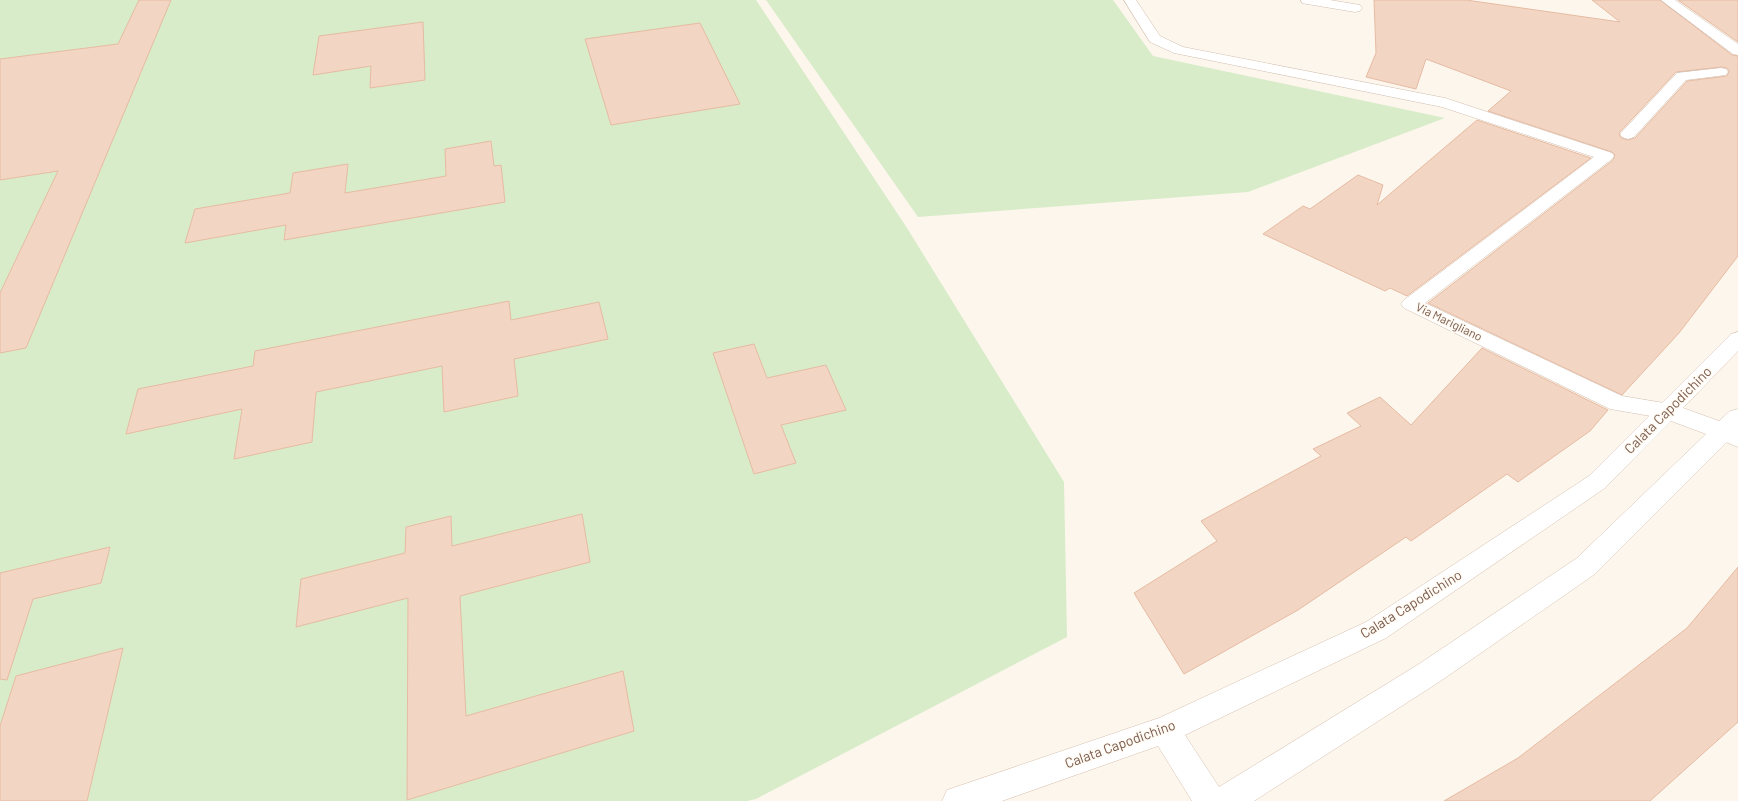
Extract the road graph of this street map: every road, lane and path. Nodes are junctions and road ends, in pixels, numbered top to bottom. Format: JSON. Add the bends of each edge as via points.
{"nodes":[{"id":1,"x":1130,"y":0,"type":"edge"},
{"id":2,"x":1306,"y":0,"type":"edge"},
{"id":3,"x":1667,"y":0,"type":"edge"},
{"id":4,"x":1354,"y":8,"type":"dead end"},
{"id":5,"x":1738,"y":51,"type":"edge"},
{"id":6,"x":1721,"y":72,"type":"dead end"},
{"id":7,"x":1628,"y":134,"type":"dead end"},
{"id":8,"x":1738,"y":339,"type":"edge"},
{"id":9,"x":1668,"y":411,"type":"junction"},
{"id":10,"x":1733,"y":430,"type":"edge"},
{"id":11,"x":1165,"y":730,"type":"junction"},
{"id":12,"x":958,"y":801,"type":"edge"},
{"id":13,"x":1210,"y":801,"type":"edge"},
{"id":14,"x":1226,"y":801,"type":"edge"}],
"edges":[{"from":1,"to":9,"type":"street","name":"Via Marigliano","via":[[1155,39],[1179,50],[1445,103],[1606,156],[1411,304],[1618,403]]},
{"from":2,"to":4,"type":"street"},
{"from":3,"to":5,"type":"street"},
{"from":6,"to":7,"type":"street","via":[[1682,76]]},
{"from":8,"to":9,"type":"street","name":"Calata Capodichino"},
{"from":9,"to":10,"type":"street"},
{"from":9,"to":11,"type":"street","name":"Calata Capodichino","via":[[1597,482],[1376,630]]},
{"from":10,"to":14,"type":"street","via":[[1586,566],[1429,673]]},
{"from":11,"to":12,"type":"street","name":"Calata Capodichino"},
{"from":11,"to":13,"type":"street"}]}
